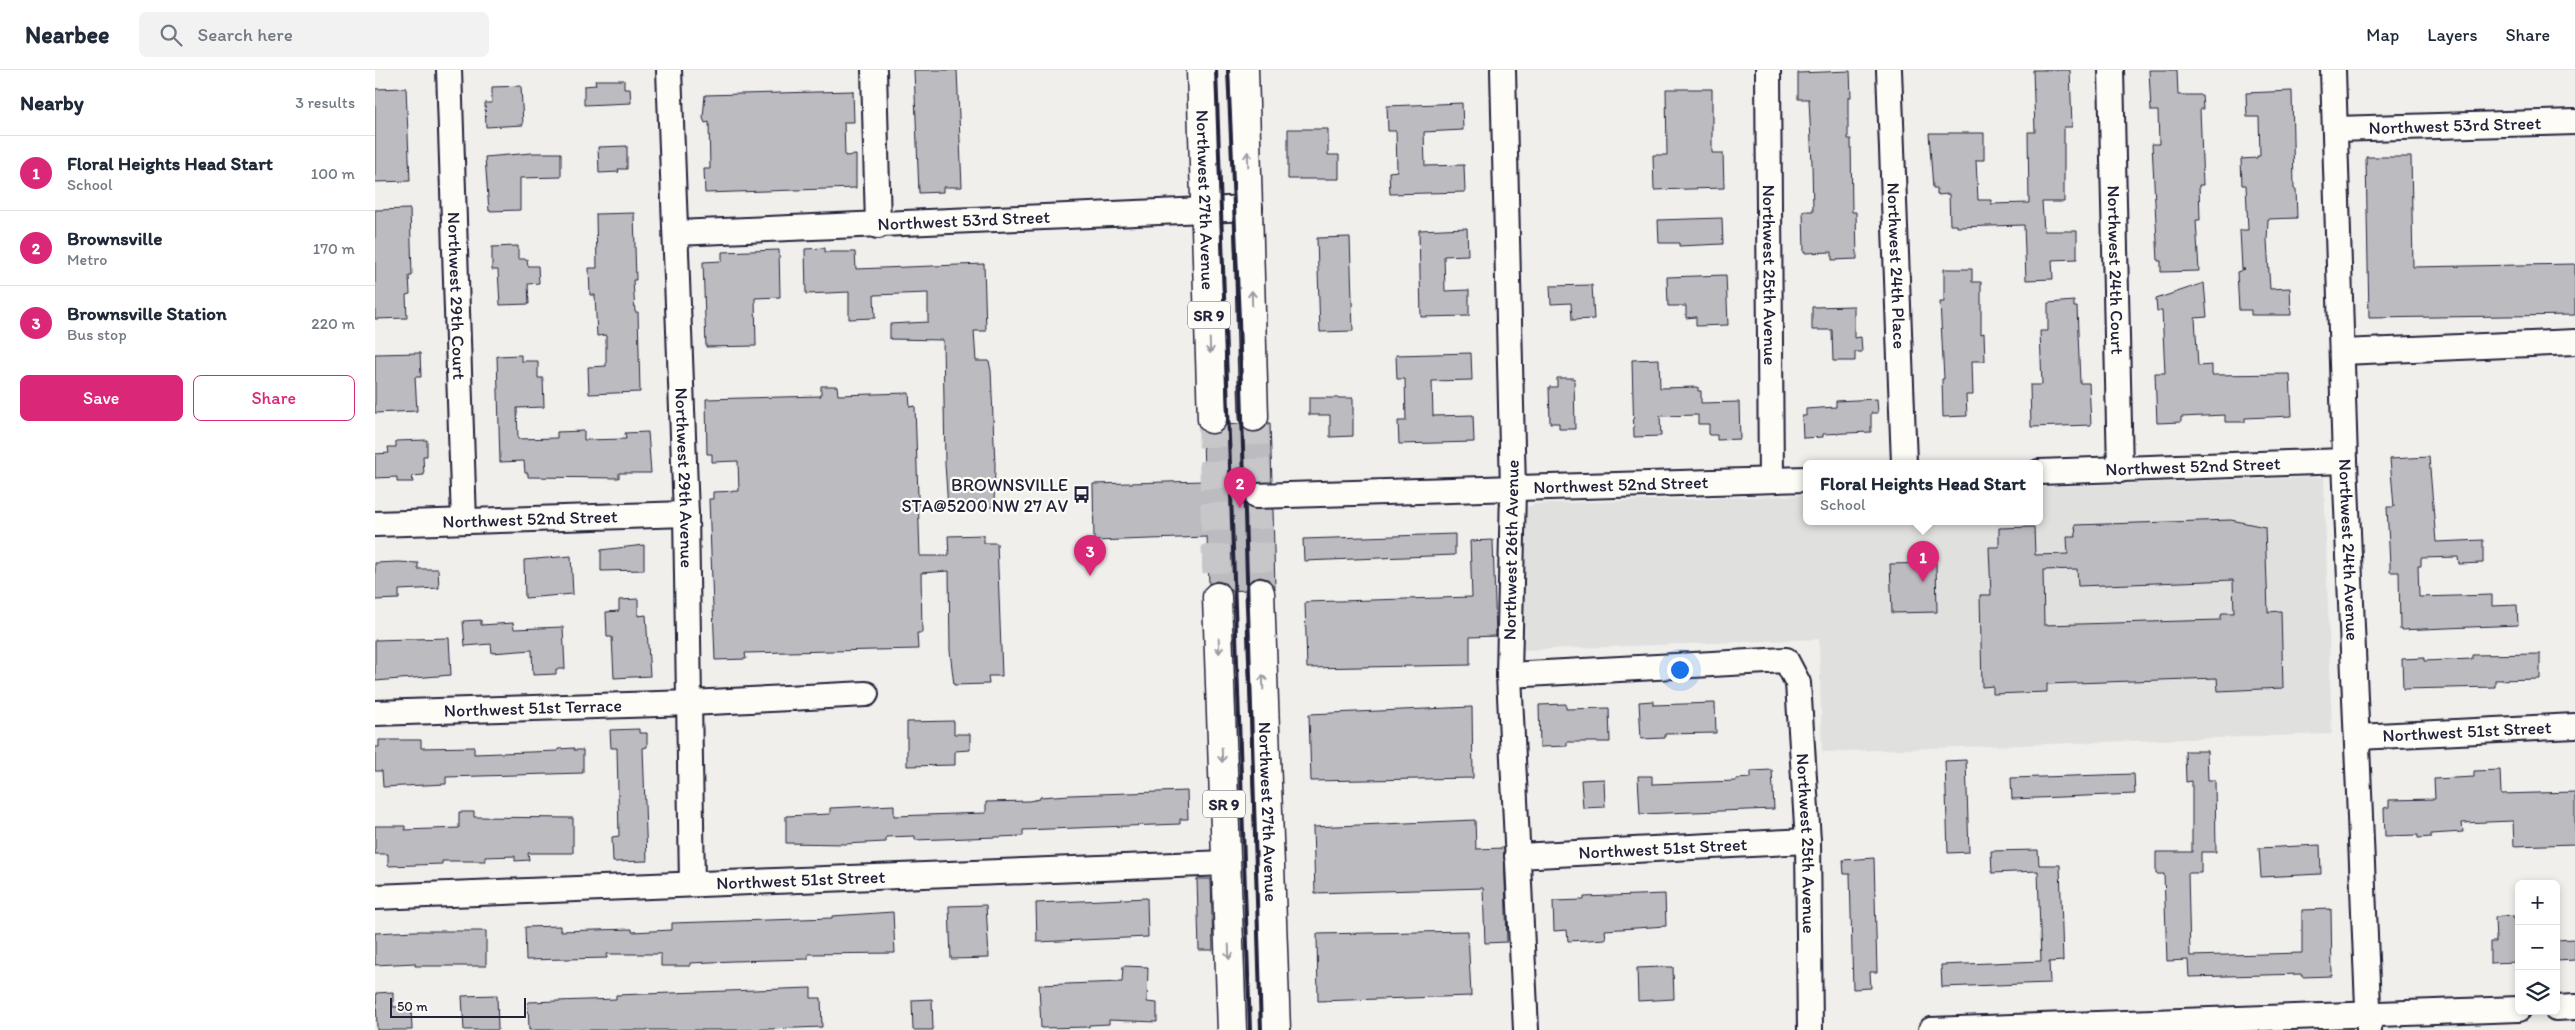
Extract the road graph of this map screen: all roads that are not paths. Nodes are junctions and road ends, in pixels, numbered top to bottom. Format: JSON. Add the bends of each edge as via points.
{"nodes":[{"id":1,"x":449,"y":70,"type":"edge"},
{"id":2,"x":669,"y":70,"type":"edge"},
{"id":3,"x":874,"y":70,"type":"edge"},
{"id":4,"x":1201,"y":70,"type":"edge"},
{"id":5,"x":1245,"y":70,"type":"edge"},
{"id":6,"x":1503,"y":70,"type":"edge"},
{"id":7,"x":1768,"y":70,"type":"edge"},
{"id":8,"x":1889,"y":70,"type":"edge"},
{"id":9,"x":2111,"y":70,"type":"edge"},
{"id":10,"x":2333,"y":70,"type":"edge"},
{"id":11,"x":2575,"y":122,"type":"edge"},
{"id":12,"x":2335,"y":129,"type":"junction"},
{"id":13,"x":1249,"y":208,"type":"junction"},
{"id":14,"x":1206,"y":210,"type":"junction"},
{"id":15,"x":878,"y":226,"type":"junction"},
{"id":16,"x":676,"y":233,"type":"junction"},
{"id":17,"x":2575,"y":342,"type":"edge"},
{"id":18,"x":2342,"y":352,"type":"junction"},
{"id":19,"x":1254,"y":417,"type":"tunnel mouth"},
{"id":20,"x":1212,"y":419,"type":"tunnel mouth"},
{"id":21,"x":1904,"y":460,"type":"edge"},
{"id":22,"x":2345,"y":461,"type":"junction"},
{"id":23,"x":2120,"y":470,"type":"junction"},
{"id":24,"x":2043,"y":472,"type":"edge"},
{"id":25,"x":1803,"y":479,"type":"edge"},
{"id":26,"x":1771,"y":480,"type":"junction"},
{"id":27,"x":1513,"y":489,"type":"junction"},
{"id":28,"x":1256,"y":496,"type":"dead end"},
{"id":29,"x":686,"y":514,"type":"junction"},
{"id":30,"x":464,"y":521,"type":"junction"},
{"id":31,"x":375,"y":524,"type":"edge"},
{"id":32,"x":1260,"y":593,"type":"tunnel mouth"},
{"id":33,"x":1217,"y":597,"type":"tunnel mouth"},
{"id":34,"x":1509,"y":675,"type":"junction"},
{"id":35,"x":867,"y":694,"type":"dead end"},
{"id":36,"x":690,"y":703,"type":"junction"},
{"id":37,"x":1221,"y":706,"type":"junction"},
{"id":38,"x":375,"y":713,"type":"edge"},
{"id":39,"x":2575,"y":726,"type":"edge"},
{"id":40,"x":1265,"y":731,"type":"junction"},
{"id":41,"x":2358,"y":737,"type":"junction"},
{"id":42,"x":1808,"y":841,"type":"junction"},
{"id":43,"x":1517,"y":856,"type":"junction"},
{"id":44,"x":1226,"y":863,"type":"junction"},
{"id":45,"x":692,"y":884,"type":"junction"},
{"id":46,"x":375,"y":897,"type":"edge"},
{"id":47,"x":2575,"y":1007,"type":"edge"},
{"id":48,"x":2560,"y":1008,"type":"edge"},
{"id":49,"x":2515,"y":1009,"type":"edge"},
{"id":50,"x":2368,"y":1021,"type":"edge"},
{"id":51,"x":2090,"y":1027,"type":"edge"},
{"id":52,"x":1232,"y":1030,"type":"edge"},
{"id":53,"x":1276,"y":1030,"type":"edge"},
{"id":54,"x":1526,"y":1030,"type":"edge"},
{"id":55,"x":1810,"y":1030,"type":"edge"},
{"id":56,"x":1931,"y":1030,"type":"edge"}],
"edges":[{"from":1,"to":30,"type":"street","name":"Northwest 29th Court"},
{"from":2,"to":16,"type":"street","name":"Northwest 29th Avenue"},
{"from":3,"to":15,"type":"street"},
{"from":4,"to":14,"type":"main road","name":"Northwest 27th Avenue","number":"SR 9"},
{"from":13,"to":5,"type":"main road","number":"SR 9","one_way":true},
{"from":6,"to":27,"type":"street","name":"Northwest 26th Avenue"},
{"from":7,"to":26,"type":"street","name":"Northwest 25th Avenue"},
{"from":8,"to":21,"type":"street","name":"Northwest 24th Place"},
{"from":9,"to":23,"type":"street","name":"Northwest 24th Court"},
{"from":10,"to":12,"type":"street","name":"Northwest 24th Avenue"},
{"from":11,"to":12,"type":"street","name":"Northwest 53rd Street"},
{"from":12,"to":18,"type":"street","name":"Northwest 24th Avenue"},
{"from":13,"to":14,"type":"street","name":"Northwest 53rd Street"},
{"from":19,"to":13,"type":"main road","number":"SR 9","one_way":true},
{"from":14,"to":15,"type":"street","name":"Northwest 53rd Street"},
{"from":14,"to":20,"type":"main road","name":"Northwest 27th Avenue","number":"SR 9","one_way":true},
{"from":15,"to":16,"type":"street","name":"Northwest 53rd Street"},
{"from":16,"to":29,"type":"street","name":"Northwest 29th Avenue"},
{"from":17,"to":18,"type":"street"},
{"from":18,"to":22,"type":"street","name":"Northwest 24th Avenue"},
{"from":22,"to":23,"type":"street","name":"Northwest 52nd Street"},
{"from":22,"to":41,"type":"street","name":"Northwest 24th Avenue"},
{"from":23,"to":24,"type":"street","name":"Northwest 52nd Street"},
{"from":25,"to":26,"type":"street","name":"Northwest 52nd Street"},
{"from":26,"to":27,"type":"street","name":"Northwest 52nd Street"},
{"from":27,"to":28,"type":"street","name":"Northwest 52nd Street"},
{"from":27,"to":34,"type":"street","name":"Northwest 26th Avenue"},
{"from":29,"to":30,"type":"street","name":"Northwest 52nd Street"},
{"from":29,"to":36,"type":"street","name":"Northwest 29th Avenue"},
{"from":30,"to":31,"type":"street","name":"Northwest 52nd Street"},
{"from":40,"to":32,"type":"main road","name":"Northwest 27th Avenue","number":"SR 9","one_way":true},
{"from":33,"to":37,"type":"main road","number":"SR 9","one_way":true},
{"from":34,"to":42,"type":"street","name":"Northwest 25th Avenue","via":[[1786,660],[1798,683]]},
{"from":34,"to":43,"type":"street","name":"Northwest 26th Avenue"},
{"from":35,"to":36,"type":"street","name":"Northwest 51st Terrace"},
{"from":36,"to":38,"type":"street","name":"Northwest 51st Terrace"},
{"from":36,"to":45,"type":"street","name":"Northwest 29th Avenue"},
{"from":37,"to":40,"type":"main road","via":[[1252,706]]},
{"from":37,"to":44,"type":"main road","number":"SR 9","one_way":true},
{"from":39,"to":41,"type":"street","name":"Northwest 51st Street"},
{"from":40,"to":53,"type":"main road","name":"Northwest 27th Avenue","number":"SR 9"},
{"from":41,"to":50,"type":"street","name":"Northwest 24th Avenue"},
{"from":42,"to":43,"type":"street","name":"Northwest 51st Street"},
{"from":42,"to":55,"type":"street","name":"Northwest 25th Avenue"},
{"from":43,"to":54,"type":"street","name":"Northwest 26th Avenue"},
{"from":44,"to":45,"type":"street","name":"Northwest 51st Street"},
{"from":44,"to":52,"type":"main road","number":"SR 9","one_way":true},
{"from":45,"to":46,"type":"street","name":"Northwest 51st Street"},
{"from":47,"to":48,"type":"street"},
{"from":49,"to":50,"type":"street"},
{"from":50,"to":51,"type":"street"},
{"from":51,"to":56,"type":"street"}]}
